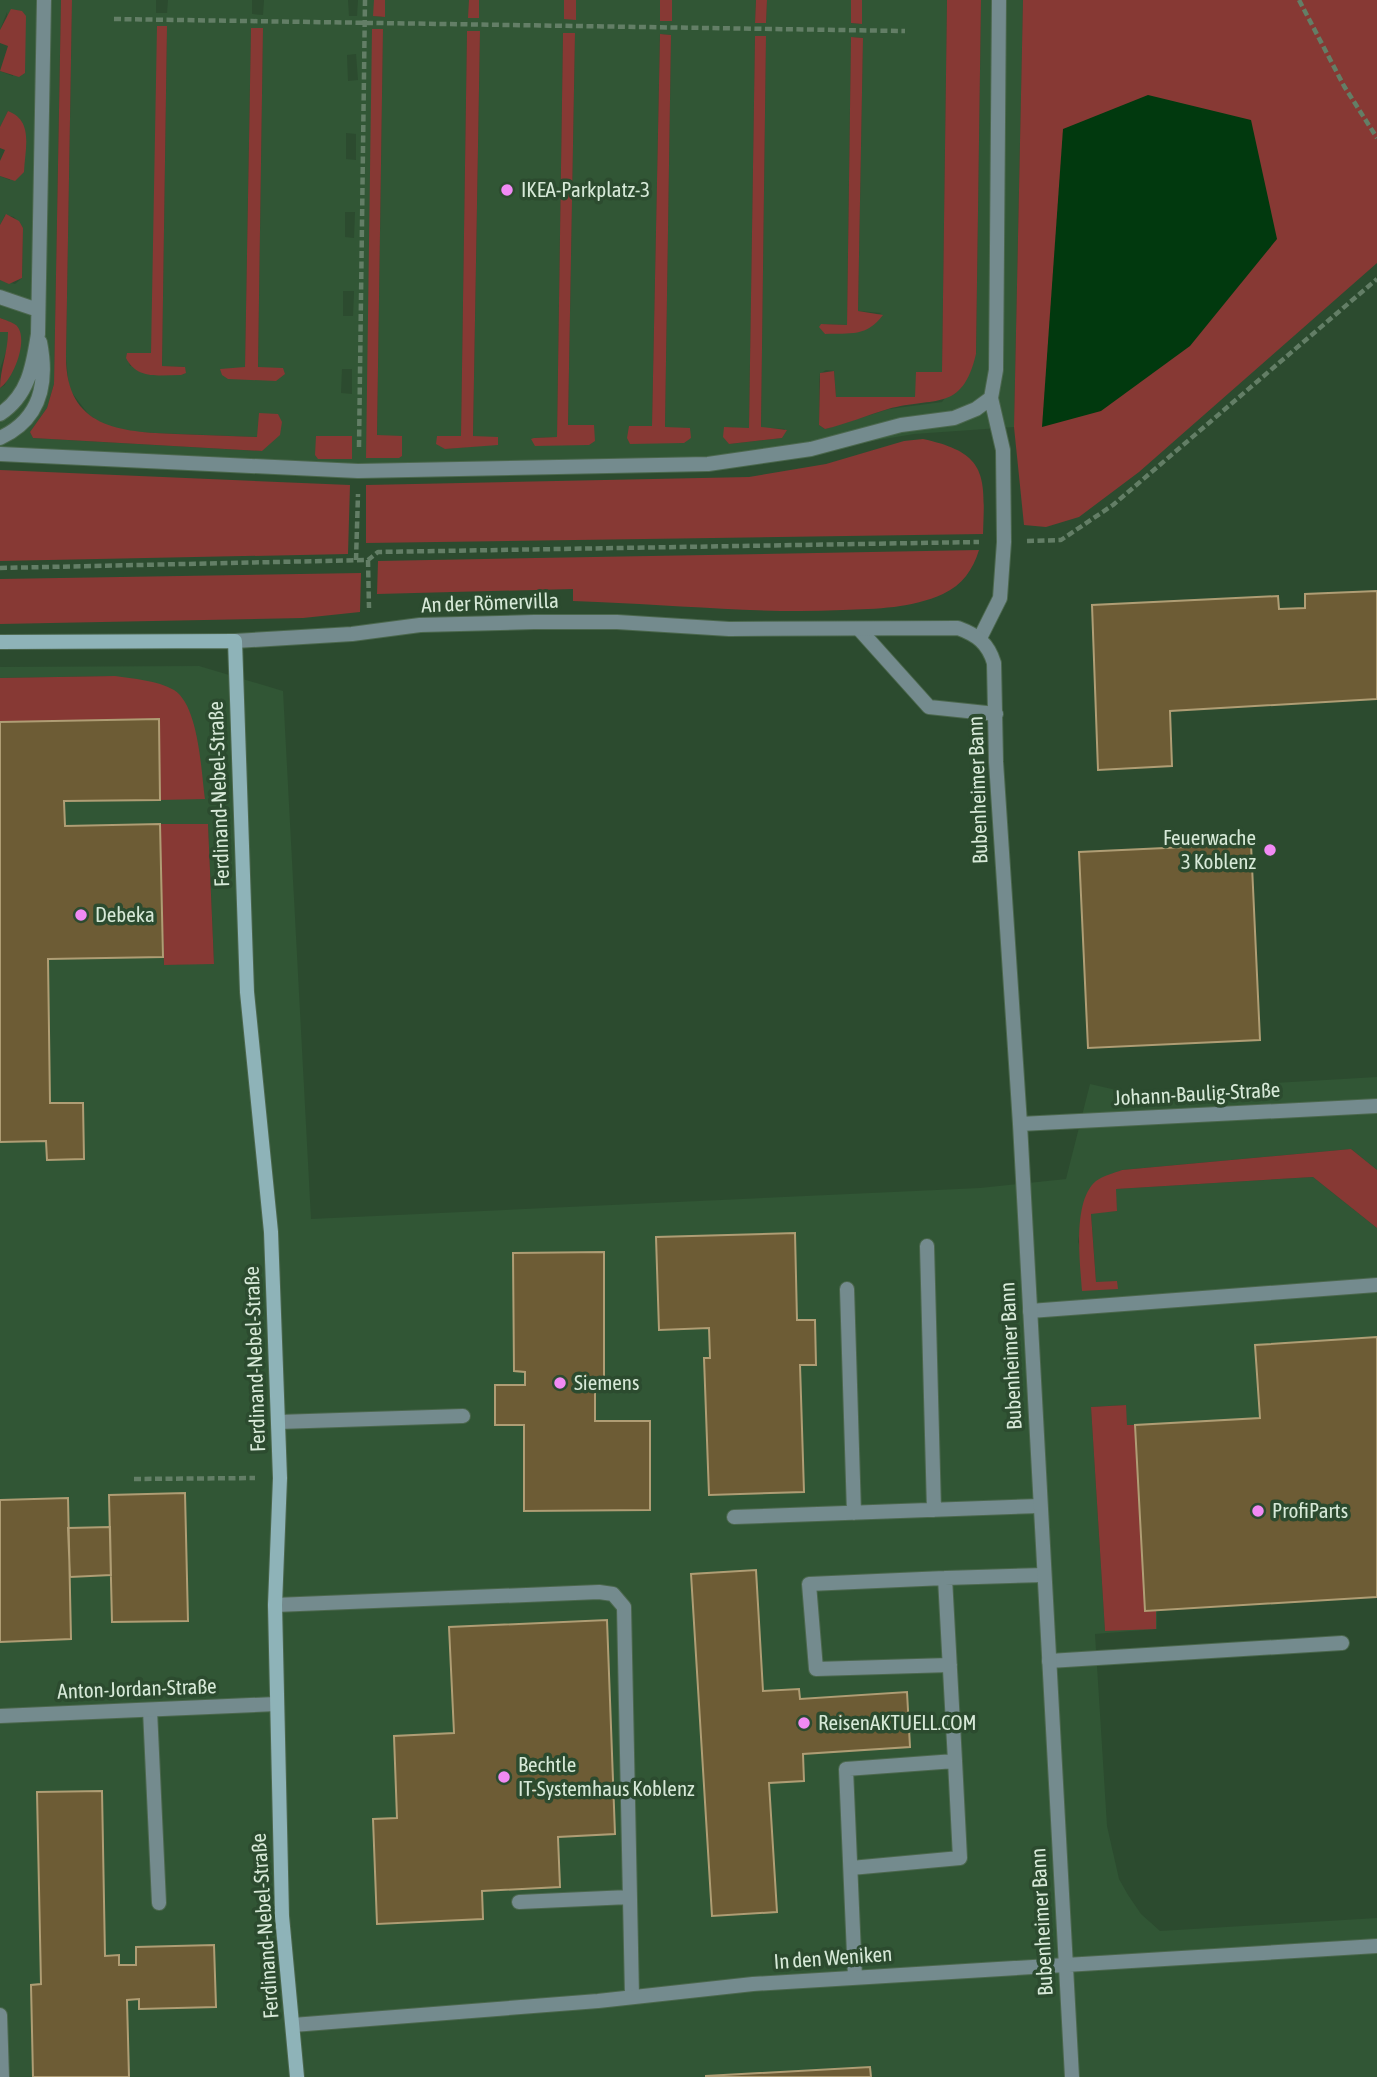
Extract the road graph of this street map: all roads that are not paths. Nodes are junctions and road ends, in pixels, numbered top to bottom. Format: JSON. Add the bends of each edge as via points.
{"nodes":[{"id":1,"x":44,"y":0,"type":"edge"},
{"id":2,"x":999,"y":0,"type":"edge"},
{"id":3,"x":0,"y":296,"type":"edge"},
{"id":4,"x":38,"y":310,"type":"junction"},
{"id":5,"x":38,"y":334,"type":"junction"},
{"id":6,"x":991,"y":398,"type":"junction"},
{"id":7,"x":0,"y":414,"type":"edge"},
{"id":8,"x":0,"y":438,"type":"edge"},
{"id":9,"x":0,"y":454,"type":"edge"},
{"id":10,"x":859,"y":629,"type":"junction"},
{"id":11,"x":980,"y":638,"type":"junction"},
{"id":12,"x":235,"y":641,"type":"junction"},
{"id":13,"x":0,"y":642,"type":"edge"},
{"id":14,"x":996,"y":714,"type":"junction"},
{"id":15,"x":1377,"y":1106,"type":"edge"},
{"id":16,"x":1020,"y":1124,"type":"junction"},
{"id":17,"x":928,"y":1246,"type":"dead end"},
{"id":18,"x":1377,"y":1285,"type":"edge"},
{"id":19,"x":847,"y":1289,"type":"dead end"},
{"id":20,"x":1030,"y":1311,"type":"junction"},
{"id":21,"x":463,"y":1416,"type":"dead end"},
{"id":22,"x":278,"y":1422,"type":"junction"},
{"id":23,"x":1040,"y":1506,"type":"junction"},
{"id":24,"x":934,"y":1510,"type":"junction"},
{"id":25,"x":853,"y":1513,"type":"junction"},
{"id":26,"x":734,"y":1517,"type":"dead end"},
{"id":27,"x":1044,"y":1575,"type":"junction"},
{"id":28,"x":945,"y":1578,"type":"junction"},
{"id":29,"x":275,"y":1605,"type":"junction"},
{"id":30,"x":1342,"y":1643,"type":"dead end"},
{"id":31,"x":1049,"y":1661,"type":"junction"},
{"id":32,"x":950,"y":1665,"type":"junction"},
{"id":33,"x":276,"y":1704,"type":"junction"},
{"id":34,"x":150,"y":1710,"type":"junction"},
{"id":35,"x":0,"y":1716,"type":"edge"},
{"id":36,"x":955,"y":1761,"type":"junction"},
{"id":37,"x":850,"y":1868,"type":"junction"},
{"id":38,"x":629,"y":1897,"type":"junction"},
{"id":39,"x":519,"y":1902,"type":"dead end"},
{"id":40,"x":159,"y":1903,"type":"dead end"},
{"id":41,"x":1377,"y":1946,"type":"edge"},
{"id":42,"x":1065,"y":1964,"type":"junction"},
{"id":43,"x":855,"y":1978,"type":"junction"},
{"id":44,"x":632,"y":1997,"type":"junction"},
{"id":45,"x":0,"y":2015,"type":"edge"},
{"id":46,"x":293,"y":2025,"type":"junction"},
{"id":47,"x":2,"y":2077,"type":"edge"},
{"id":48,"x":297,"y":2077,"type":"edge"},
{"id":49,"x":1072,"y":2077,"type":"edge"}],
"edges":[{"from":1,"to":4,"type":"street"},
{"from":2,"to":6,"type":"street","via":[[996,370]]},
{"from":3,"to":4,"type":"street"},
{"from":4,"to":5,"type":"street"},
{"from":5,"to":7,"type":"street","via":[[27,384]]},
{"from":5,"to":8,"type":"street","via":[[43,390],[32,414]]},
{"from":6,"to":9,"type":"street","via":[[954,418],[901,425],[811,449],[708,464],[358,471]]},
{"from":6,"to":11,"type":"street","via":[[1003,450],[1004,542],[1000,598]]},
{"from":10,"to":11,"type":"street","name":"An der Römervilla","via":[[957,628]]},
{"from":10,"to":12,"type":"street","name":"An der Römervilla","via":[[729,629],[617,622],[420,625]]},
{"from":10,"to":14,"type":"street","via":[[929,707]]},
{"from":11,"to":14,"type":"street","name":"Bubenheimer Bann","via":[[994,663]]},
{"from":12,"to":13,"type":"street","name":"An der Römervilla"},
{"from":12,"to":22,"type":"street","name":"Ferdinand-Nebel-Straße","via":[[247,992],[268,1191]]},
{"from":14,"to":16,"type":"street","name":"Bubenheimer Bann"},
{"from":15,"to":16,"type":"street","name":"Johann-Baulig-Straße"},
{"from":16,"to":20,"type":"street","name":"Bubenheimer Bann"},
{"from":17,"to":24,"type":"street"},
{"from":18,"to":20,"type":"street"},
{"from":19,"to":25,"type":"street"},
{"from":20,"to":23,"type":"street","name":"Bubenheimer Bann"},
{"from":21,"to":22,"type":"street"},
{"from":22,"to":29,"type":"street","name":"Ferdinand-Nebel-Straße"},
{"from":23,"to":24,"type":"street"},
{"from":23,"to":27,"type":"street","name":"Bubenheimer Bann"},
{"from":24,"to":25,"type":"street"},
{"from":25,"to":26,"type":"street"},
{"from":27,"to":28,"type":"street"},
{"from":27,"to":31,"type":"street","name":"Bubenheimer Bann"},
{"from":28,"to":32,"type":"street"},
{"from":28,"to":32,"type":"street","via":[[809,1584],[816,1669]]},
{"from":29,"to":33,"type":"street","name":"Ferdinand-Nebel-Straße"},
{"from":29,"to":38,"type":"street","via":[[613,1594],[624,1607]]},
{"from":30,"to":31,"type":"street"},
{"from":31,"to":42,"type":"street","name":"Bubenheimer Bann"},
{"from":32,"to":36,"type":"street"},
{"from":33,"to":34,"type":"street","name":"Anton-Jordan-Straße"},
{"from":33,"to":46,"type":"street","name":"Ferdinand-Nebel-Straße","via":[[282,1916]]},
{"from":34,"to":35,"type":"street","name":"Anton-Jordan-Straße"},
{"from":34,"to":40,"type":"street"},
{"from":36,"to":37,"type":"street","via":[[960,1858]]},
{"from":36,"to":37,"type":"street","via":[[846,1769]]},
{"from":37,"to":43,"type":"street"},
{"from":38,"to":39,"type":"street"},
{"from":38,"to":44,"type":"street"},
{"from":41,"to":42,"type":"street","name":"In den Weniken"},
{"from":42,"to":43,"type":"street","name":"In den Weniken"},
{"from":42,"to":49,"type":"street","name":"Bubenheimer Bann"},
{"from":43,"to":44,"type":"street","name":"In den Weniken"},
{"from":44,"to":46,"type":"street","name":"In den Weniken"},
{"from":45,"to":47,"type":"street"},
{"from":46,"to":48,"type":"street","name":"Ferdinand-Nebel-Straße"}]}
